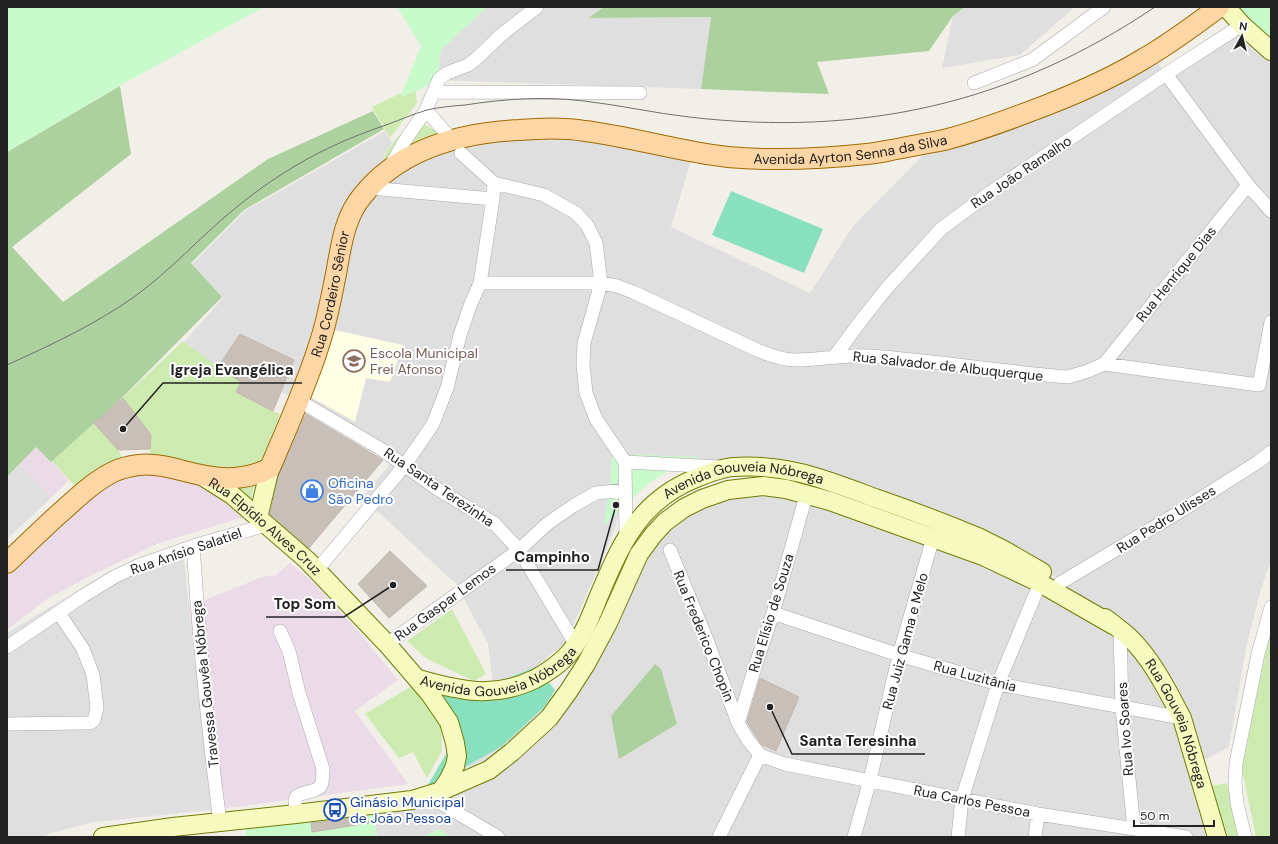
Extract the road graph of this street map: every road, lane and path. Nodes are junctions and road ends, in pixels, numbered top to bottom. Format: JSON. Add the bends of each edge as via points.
{"nodes":[{"id":1,"x":537,"y":7,"type":"edge"},
{"id":2,"x":1104,"y":7,"type":"edge"},
{"id":3,"x":1220,"y":7,"type":"edge"},
{"id":4,"x":1226,"y":7,"type":"edge"},
{"id":5,"x":1242,"y":25,"type":"junction"},
{"id":6,"x":1271,"y":51,"type":"edge"},
{"id":7,"x":1166,"y":74,"type":"junction"},
{"id":8,"x":974,"y":83,"type":"dead end"},
{"id":9,"x":436,"y":87,"type":"junction"},
{"id":10,"x":640,"y":93,"type":"dead end"},
{"id":11,"x":426,"y":110,"type":"junction"},
{"id":12,"x":456,"y":146,"type":"junction"},
{"id":13,"x":389,"y":169,"type":"junction"},
{"id":14,"x":494,"y":183,"type":"junction"},
{"id":15,"x":1248,"y":185,"type":"junction"},
{"id":16,"x":369,"y":188,"type":"junction"},
{"id":17,"x":493,"y":199,"type":"junction"},
{"id":18,"x":1271,"y":211,"type":"edge"},
{"id":19,"x":480,"y":283,"type":"junction"},
{"id":20,"x":601,"y":283,"type":"junction"},
{"id":21,"x":1271,"y":322,"type":"edge"},
{"id":22,"x":834,"y":357,"type":"junction"},
{"id":23,"x":1104,"y":364,"type":"junction"},
{"id":24,"x":298,"y":400,"type":"junction"},
{"id":25,"x":1271,"y":452,"type":"edge"},
{"id":26,"x":625,"y":462,"type":"junction"},
{"id":27,"x":405,"y":465,"type":"junction"},
{"id":28,"x":731,"y":467,"type":"junction"},
{"id":29,"x":270,"y":468,"type":"junction"},
{"id":30,"x":202,"y":476,"type":"junction"},
{"id":31,"x":626,"y":490,"type":"junction"},
{"id":32,"x":804,"y":503,"type":"dead end"},
{"id":33,"x":262,"y":521,"type":"junction"},
{"id":34,"x":626,"y":537,"type":"junction"},
{"id":35,"x":933,"y":538,"type":"junction"},
{"id":36,"x":193,"y":546,"type":"junction"},
{"id":37,"x":519,"y":550,"type":"junction"},
{"id":38,"x":670,"y":550,"type":"dead end"},
{"id":39,"x":7,"y":563,"type":"edge"},
{"id":40,"x":317,"y":570,"type":"junction"},
{"id":41,"x":1040,"y":582,"type":"junction"},
{"id":42,"x":1060,"y":583,"type":"junction"},
{"id":43,"x":1271,"y":607,"type":"edge"},
{"id":44,"x":59,"y":613,"type":"junction"},
{"id":45,"x":773,"y":613,"type":"junction"},
{"id":46,"x":1117,"y":627,"type":"junction"},
{"id":47,"x":280,"y":631,"type":"dead end"},
{"id":48,"x":387,"y":644,"type":"junction"},
{"id":49,"x":576,"y":645,"type":"junction"},
{"id":50,"x":7,"y":647,"type":"edge"},
{"id":51,"x":899,"y":655,"type":"junction"},
{"id":52,"x":418,"y":679,"type":"junction"},
{"id":53,"x":998,"y":684,"type":"junction"},
{"id":54,"x":1122,"y":708,"type":"junction"},
{"id":55,"x":1182,"y":718,"type":"junction"},
{"id":56,"x":738,"y":722,"type":"junction"},
{"id":57,"x":7,"y":724,"type":"edge"},
{"id":58,"x":760,"y":755,"type":"junction"},
{"id":59,"x":870,"y":780,"type":"junction"},
{"id":60,"x":434,"y":793,"type":"junction"},
{"id":61,"x":962,"y":799,"type":"junction"},
{"id":62,"x":296,"y":814,"type":"junction"},
{"id":63,"x":1038,"y":814,"type":"junction"},
{"id":64,"x":220,"y":822,"type":"junction"},
{"id":65,"x":1134,"y":828,"type":"junction"},
{"id":66,"x":103,"y":837,"type":"edge"},
{"id":67,"x":498,"y":837,"type":"edge"},
{"id":68,"x":719,"y":837,"type":"edge"},
{"id":69,"x":854,"y":837,"type":"edge"},
{"id":70,"x":958,"y":837,"type":"edge"},
{"id":71,"x":1035,"y":837,"type":"edge"},
{"id":72,"x":1186,"y":837,"type":"edge"},
{"id":73,"x":1217,"y":837,"type":"edge"},
{"id":74,"x":1244,"y":837,"type":"edge"}],
"edges":[{"from":1,"to":9,"type":"street","via":[[501,35],[476,59],[443,76]]},
{"from":2,"to":8,"type":"street","via":[[1032,60]]},
{"from":3,"to":12,"type":"main road","name":"Avenida Ayrton Senna da Silva","via":[[1143,59],[1082,91],[1014,118],[944,140],[868,154],[798,159],[728,157],[588,131],[543,128],[470,135]]},
{"from":4,"to":5,"type":"street"},
{"from":5,"to":6,"type":"street"},
{"from":5,"to":7,"type":"street","name":"Rua João Ramalho"},
{"from":7,"to":15,"type":"street"},
{"from":7,"to":22,"type":"street","name":"Rua João Ramalho","via":[[988,194],[941,229],[886,289]]},
{"from":9,"to":10,"type":"street"},
{"from":9,"to":11,"type":"street"},
{"from":11,"to":12,"type":"street"},
{"from":11,"to":13,"type":"street"},
{"from":12,"to":13,"type":"main road","name":"Rua Cordeiro Sênior","via":[[412,155]]},
{"from":12,"to":14,"type":"street"},
{"from":13,"to":16,"type":"main road","name":"Rua Cordeiro Sênior"},
{"from":14,"to":17,"type":"street"},
{"from":14,"to":20,"type":"street","via":[[544,195],[576,213],[587,225],[596,243]]},
{"from":15,"to":18,"type":"street"},
{"from":15,"to":23,"type":"street","name":"Rua Henrique Dias"},
{"from":16,"to":17,"type":"street"},
{"from":16,"to":24,"type":"main road","name":"Rua Cordeiro Sênior","via":[[358,201],[344,230],[326,322]]},
{"from":17,"to":19,"type":"street"},
{"from":19,"to":20,"type":"street","name":"Rua Salvador de Albuquerque"},
{"from":19,"to":27,"type":"street","via":[[460,336],[452,370],[433,424]]},
{"from":20,"to":22,"type":"street","name":"Rua Salvador de Albuquerque","via":[[633,292],[776,357],[794,360]]},
{"from":20,"to":26,"type":"street","via":[[584,343],[586,393],[596,419]]},
{"from":21,"to":23,"type":"street","via":[[1259,385]]},
{"from":22,"to":23,"type":"street","name":"Rua Salvador de Albuquerque","via":[[870,356],[1068,377]]},
{"from":24,"to":27,"type":"street","name":"Rua Santa Terezinha","via":[[355,432]]},
{"from":24,"to":29,"type":"main road","name":"Rua Cordeiro Sênior"},
{"from":25,"to":42,"type":"street","name":"Rua Pedro Ulisses","via":[[1176,514]]},
{"from":26,"to":28,"type":"street"},
{"from":26,"to":31,"type":"street"},
{"from":27,"to":37,"type":"street","name":"Rua Santa Terezinha","via":[[438,490],[494,523]]},
{"from":27,"to":40,"type":"street"},
{"from":28,"to":34,"type":"street","name":"Avenida Gouveia Nóbrega","via":[[705,474],[662,496],[642,515]]},
{"from":28,"to":42,"type":"street","name":"Avenida Gouveia Nóbrega","via":[[794,470],[826,480],[978,537]]},
{"from":29,"to":30,"type":"main road","via":[[259,474],[237,478]]},
{"from":29,"to":33,"type":"street","name":"Rua Cordeiro Sênior"},
{"from":30,"to":33,"type":"street","name":"Rua Elpídio Alves Cruz","via":[[232,495]]},
{"from":30,"to":39,"type":"main road","name":"Rua Elpídio Alves Cruz","via":[[165,466],[150,465],[134,466],[114,472],[81,494]]},
{"from":31,"to":34,"type":"street"},
{"from":31,"to":37,"type":"street","name":"Rua Gaspar Lemos","via":[[596,494],[572,506],[547,524]]},
{"from":32,"to":45,"type":"street","name":"Rua Elísio de Souza"},
{"from":33,"to":36,"type":"street","name":"Rua Anísio Salatiel"},
{"from":33,"to":40,"type":"street","name":"Rua Elpídio Alves Cruz"},
{"from":34,"to":49,"type":"street","name":"Avenida Gouveia Nóbrega"},
{"from":35,"to":41,"type":"street","name":"Rua Gouveia Nóbrega"},
{"from":35,"to":51,"type":"street","name":"Rua Juiz Gama e Melo"},
{"from":35,"to":60,"type":"street","name":"Avenida Gouveia Nóbrega","via":[[817,496],[763,486],[728,490],[684,508],[665,522],[639,554],[608,623],[586,664],[549,718],[489,770]]},
{"from":36,"to":44,"type":"street","name":"Rua Anísio Salatiel","via":[[114,577]]},
{"from":36,"to":64,"type":"street","name":"Travessa Gouvêa Nóbrega","via":[[206,713]]},
{"from":37,"to":48,"type":"street","name":"Rua Gaspar Lemos"},
{"from":37,"to":49,"type":"street","name":"Rua Santa Terezinha"},
{"from":38,"to":56,"type":"street","name":"Rua Frederico Chopin"},
{"from":40,"to":48,"type":"street","name":"Rua Elpídio Alves Cruz"},
{"from":41,"to":46,"type":"street","name":"Rua Gouveia Nóbrega"},
{"from":41,"to":53,"type":"street"},
{"from":42,"to":46,"type":"street","name":"Rua Gouveia Nóbrega"},
{"from":43,"to":74,"type":"street","via":[[1258,654],[1236,763],[1237,803]]},
{"from":44,"to":50,"type":"street","name":"Rua Anísio Salatiel"},
{"from":44,"to":57,"type":"street","via":[[83,648],[93,675],[97,708],[94,720],[84,723]]},
{"from":45,"to":51,"type":"street","name":"Rua Luzitânia"},
{"from":45,"to":56,"type":"street","name":"Rua Elísio de Souza"},
{"from":46,"to":54,"type":"street","name":"Rua Ivo Soares"},
{"from":46,"to":55,"type":"street","name":"Rua Gouveia Nóbrega","via":[[1153,666]]},
{"from":47,"to":62,"type":"street","via":[[289,650],[299,693],[323,769],[320,787],[297,796]]},
{"from":48,"to":52,"type":"street","name":"Rua Elpídio Alves Cruz"},
{"from":49,"to":52,"type":"street","name":"Avenida Gouveia Nóbrega","via":[[560,663],[543,674],[524,684],[500,691],[464,690]]},
{"from":51,"to":53,"type":"street","name":"Rua Luzitânia"},
{"from":51,"to":59,"type":"street","name":"Rua Juiz Gama e Melo"},
{"from":52,"to":60,"type":"street","name":"Avenida Gouveia Nóbrega","via":[[449,722],[457,756],[449,779]]},
{"from":53,"to":54,"type":"street","name":"Rua Luzitânia"},
{"from":53,"to":61,"type":"street"},
{"from":54,"to":55,"type":"street","name":"Rua Luzitânia"},
{"from":54,"to":65,"type":"street","name":"Rua Ivo Soares"},
{"from":55,"to":73,"type":"street","name":"Rua Gouveia Nóbrega"},
{"from":56,"to":58,"type":"street","name":"Rua Frederico Chopin"},
{"from":58,"to":59,"type":"street","name":"Rua Carlos Pessoa","via":[[785,764]]},
{"from":58,"to":68,"type":"street"},
{"from":59,"to":61,"type":"street","name":"Rua Carlos Pessoa"},
{"from":59,"to":69,"type":"street","name":"Rua Juiz Gama e Melo"},
{"from":60,"to":62,"type":"street","via":[[398,802]]},
{"from":60,"to":67,"type":"street"},
{"from":61,"to":63,"type":"street","name":"Rua Carlos Pessoa"},
{"from":61,"to":70,"type":"street"},
{"from":62,"to":64,"type":"street"},
{"from":63,"to":65,"type":"street","name":"Rua Carlos Pessoa"},
{"from":63,"to":71,"type":"street"},
{"from":64,"to":66,"type":"street"},
{"from":65,"to":72,"type":"street","name":"Rua Carlos Pessoa"}]}
